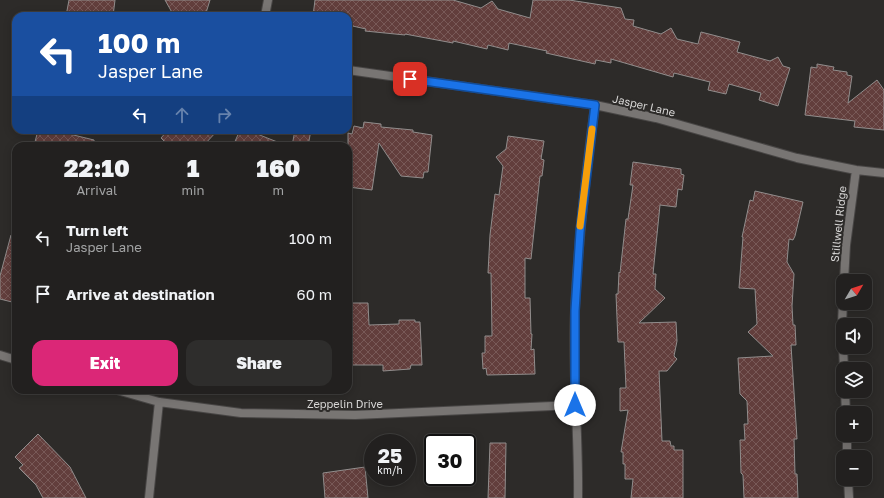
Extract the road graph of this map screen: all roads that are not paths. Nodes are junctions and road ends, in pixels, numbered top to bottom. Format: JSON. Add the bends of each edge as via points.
{"nodes":[{"id":1,"x":268,"y":0,"type":"edge"},
{"id":2,"x":266,"y":12,"type":"edge"},
{"id":3,"x":352,"y":71,"type":"edge"},
{"id":4,"x":595,"y":105,"type":"junction"},
{"id":5,"x":856,"y":170,"type":"junction"},
{"id":6,"x":884,"y":173,"type":"edge"},
{"id":7,"x":844,"y":274,"type":"edge"},
{"id":8,"x":843,"y":310,"type":"edge"},
{"id":9,"x":0,"y":355,"type":"edge"},
{"id":10,"x":12,"y":359,"type":"edge"},
{"id":11,"x":844,"y":362,"type":"edge"},
{"id":12,"x":131,"y":394,"type":"edge"},
{"id":13,"x":159,"y":402,"type":"junction"},
{"id":14,"x":575,"y":405,"type":"junction"},
{"id":15,"x":848,"y":486,"type":"edge"},
{"id":16,"x":148,"y":498,"type":"edge"},
{"id":17,"x":578,"y":498,"type":"edge"},
{"id":18,"x":849,"y":498,"type":"edge"}],
"edges":[{"from":1,"to":2,"type":"street"},
{"from":3,"to":4,"type":"street","name":"Jasper Lane"},
{"from":4,"to":5,"type":"street","name":"Jasper Lane","via":[[656,118],[797,158]]},
{"from":4,"to":14,"type":"street","via":[[580,232],[575,311]]},
{"from":5,"to":6,"type":"street","name":"Jasper Lane"},
{"from":5,"to":7,"type":"street","name":"Stillwell Ridge"},
{"from":8,"to":11,"type":"street"},
{"from":9,"to":10,"type":"street"},
{"from":12,"to":13,"type":"street","name":"Zeppelin Drive"},
{"from":13,"to":14,"type":"street","name":"Zeppelin Drive","via":[[241,413],[355,415]]},
{"from":13,"to":16,"type":"street"},
{"from":14,"to":17,"type":"street","via":[[579,462]]},
{"from":15,"to":18,"type":"street"}]}
